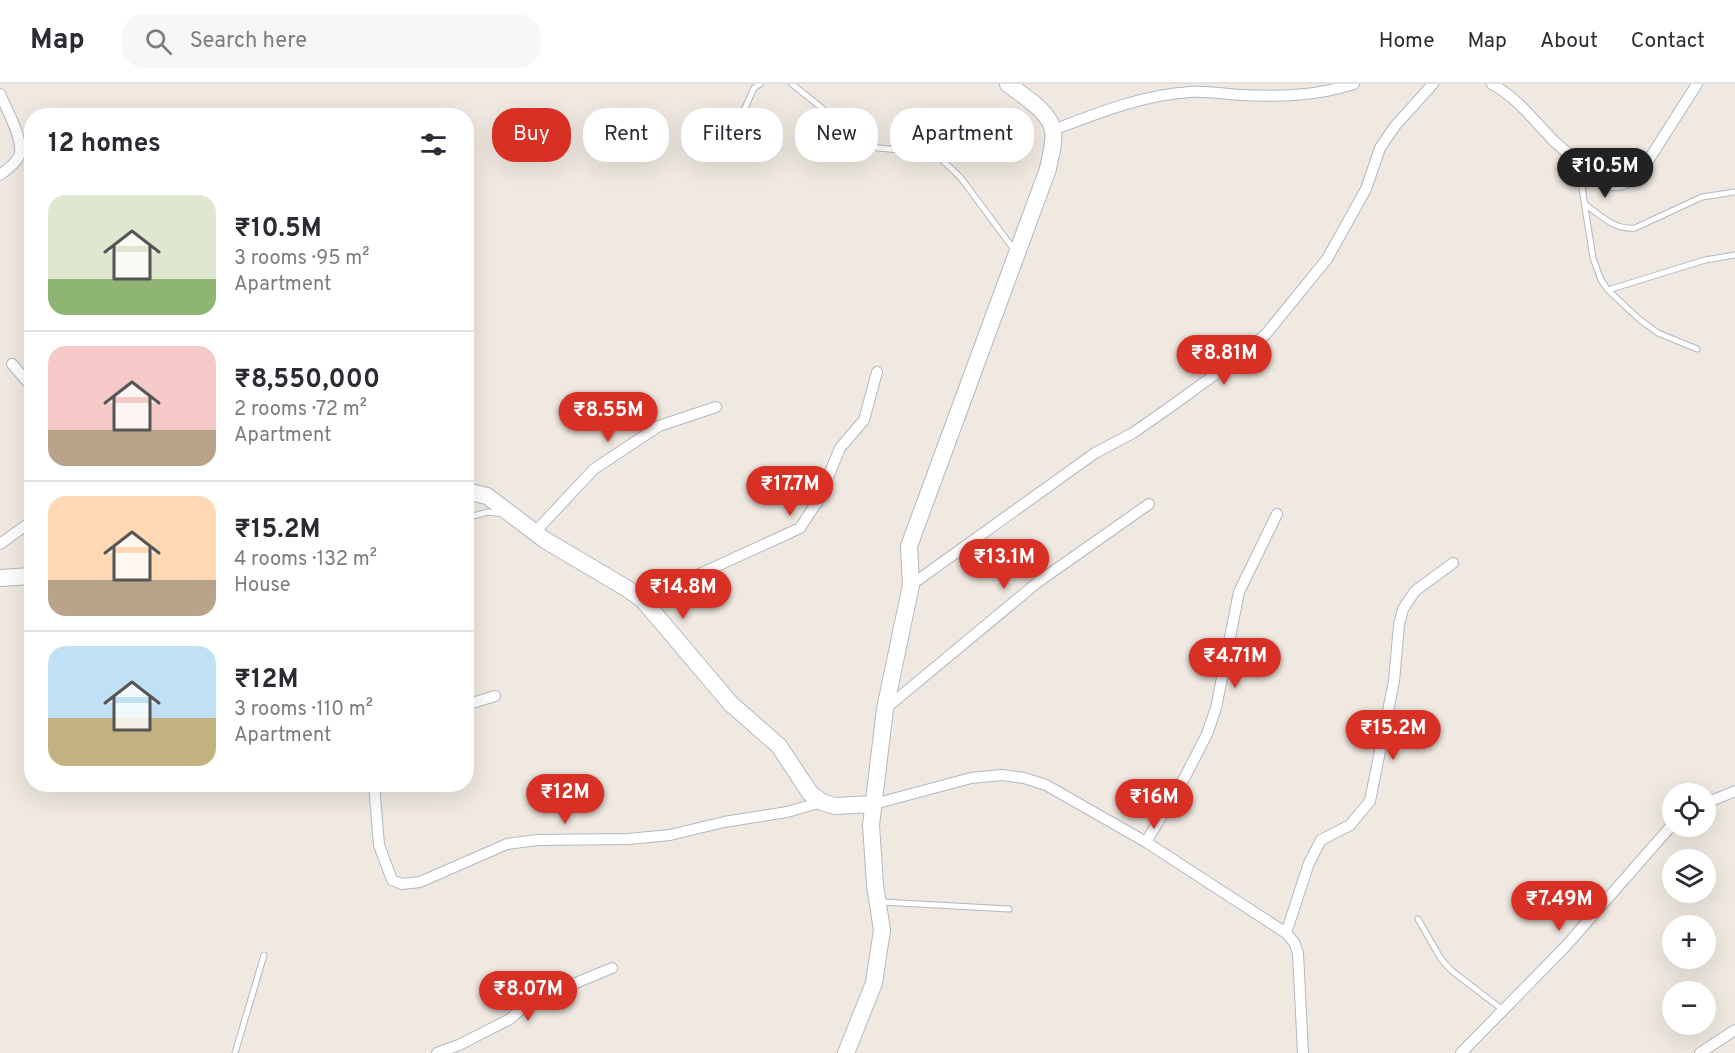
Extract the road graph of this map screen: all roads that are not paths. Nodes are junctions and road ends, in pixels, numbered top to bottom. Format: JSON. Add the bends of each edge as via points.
{"nodes":[{"id":1,"x":760,"y":84,"type":"edge"},
{"id":2,"x":792,"y":84,"type":"edge"},
{"id":3,"x":1009,"y":84,"type":"edge"},
{"id":4,"x":1354,"y":84,"type":"edge"},
{"id":5,"x":1433,"y":84,"type":"edge"},
{"id":6,"x":1492,"y":84,"type":"edge"},
{"id":7,"x":1697,"y":84,"type":"edge"},
{"id":8,"x":0,"y":94,"type":"edge"},
{"id":9,"x":745,"y":108,"type":"edge"},
{"id":10,"x":1053,"y":130,"type":"junction"},
{"id":11,"x":1578,"y":161,"type":"junction"},
{"id":12,"x":0,"y":175,"type":"edge"},
{"id":13,"x":1735,"y":192,"type":"edge"},
{"id":14,"x":1586,"y":205,"type":"junction"},
{"id":15,"x":1016,"y":252,"type":"junction"},
{"id":16,"x":1735,"y":255,"type":"edge"},
{"id":17,"x":1608,"y":290,"type":"junction"},
{"id":18,"x":1697,"y":349,"type":"dead end"},
{"id":19,"x":12,"y":364,"type":"dead end"},
{"id":20,"x":877,"y":372,"type":"dead end"},
{"id":21,"x":24,"y":378,"type":"edge"},
{"id":22,"x":716,"y":407,"type":"dead end"},
{"id":23,"x":474,"y":493,"type":"edge"},
{"id":24,"x":1149,"y":504,"type":"dead end"},
{"id":25,"x":1277,"y":514,"type":"dead end"},
{"id":26,"x":474,"y":516,"type":"edge"},
{"id":27,"x":513,"y":516,"type":"junction"},
{"id":28,"x":24,"y":527,"type":"edge"},
{"id":29,"x":535,"y":532,"type":"junction"},
{"id":30,"x":0,"y":544,"type":"edge"},
{"id":31,"x":1453,"y":563,"type":"dead end"},
{"id":32,"x":24,"y":576,"type":"edge"},
{"id":33,"x":0,"y":578,"type":"edge"},
{"id":34,"x":911,"y":585,"type":"junction"},
{"id":35,"x":643,"y":600,"type":"junction"},
{"id":36,"x":495,"y":696,"type":"dead end"},
{"id":37,"x":474,"y":703,"type":"edge"},
{"id":38,"x":885,"y":709,"type":"junction"},
{"id":39,"x":1735,"y":791,"type":"edge"},
{"id":40,"x":375,"y":792,"type":"edge"},
{"id":41,"x":1716,"y":799,"type":"edge"},
{"id":42,"x":822,"y":802,"type":"junction"},
{"id":43,"x":874,"y":804,"type":"junction"},
{"id":44,"x":1662,"y":836,"type":"edge"},
{"id":45,"x":1146,"y":842,"type":"junction"},
{"id":46,"x":878,"y":902,"type":"junction"},
{"id":47,"x":1009,"y":909,"type":"dead end"},
{"id":48,"x":1418,"y":919,"type":"dead end"},
{"id":49,"x":1286,"y":933,"type":"junction"},
{"id":50,"x":264,"y":955,"type":"dead end"},
{"id":51,"x":612,"y":968,"type":"dead end"},
{"id":52,"x":1503,"y":1010,"type":"junction"},
{"id":53,"x":1735,"y":1030,"type":"edge"},
{"id":54,"x":235,"y":1053,"type":"edge"},
{"id":55,"x":437,"y":1053,"type":"edge"},
{"id":56,"x":846,"y":1053,"type":"edge"},
{"id":57,"x":1303,"y":1053,"type":"edge"},
{"id":58,"x":1461,"y":1053,"type":"edge"},
{"id":59,"x":1700,"y":1053,"type":"edge"}],
"edges":[{"from":1,"to":9,"type":"lane"},
{"from":2,"to":15,"type":"lane","via":[[858,137],[878,148],[922,152],[940,158],[961,178]]},
{"from":3,"to":10,"type":"street","via":[[1046,115]]},
{"from":4,"to":10,"type":"street","via":[[1294,97],[1193,92],[1160,95]]},
{"from":5,"to":34,"type":"street","via":[[1380,148],[1366,189],[1327,260],[1266,334],[1134,433],[1095,453]]},
{"from":6,"to":11,"type":"street","via":[[1519,103]]},
{"from":7,"to":11,"type":"street","via":[[1655,153],[1631,181],[1610,185]]},
{"from":8,"to":12,"type":"street","via":[[21,148],[20,156]]},
{"from":10,"to":15,"type":"street","via":[[1048,169]]},
{"from":11,"to":14,"type":"lane"},
{"from":13,"to":14,"type":"lane","via":[[1702,197],[1629,229],[1613,225]]},
{"from":14,"to":17,"type":"lane","via":[[1593,258]]},
{"from":15,"to":34,"type":"street","via":[[909,546]]},
{"from":16,"to":17,"type":"lane","via":[[1697,262]]},
{"from":17,"to":18,"type":"lane","via":[[1658,333]]},
{"from":19,"to":21,"type":"street"},
{"from":20,"to":35,"type":"street","via":[[864,420],[840,448],[819,499],[800,528]]},
{"from":22,"to":29,"type":"street","via":[[659,426],[594,469]]},
{"from":23,"to":27,"type":"street","via":[[487,496]]},
{"from":24,"to":38,"type":"street","via":[[1038,582]]},
{"from":25,"to":45,"type":"street","via":[[1239,592],[1216,708],[1206,734]]},
{"from":26,"to":27,"type":"lane","via":[[488,512]]},
{"from":27,"to":29,"type":"street"},
{"from":28,"to":30,"type":"street"},
{"from":29,"to":35,"type":"street"},
{"from":31,"to":49,"type":"street","via":[[1415,591],[1403,609],[1394,681],[1370,801],[1350,825],[1321,840]]},
{"from":32,"to":33,"type":"street"},
{"from":34,"to":38,"type":"street"},
{"from":35,"to":42,"type":"street","via":[[731,704],[779,746],[810,793]]},
{"from":36,"to":37,"type":"street"},
{"from":38,"to":43,"type":"street"},
{"from":39,"to":41,"type":"street"},
{"from":40,"to":42,"type":"street","via":[[379,845],[392,880],[402,884],[420,882],[507,844],[670,836]]},
{"from":42,"to":43,"type":"street","via":[[835,806]]},
{"from":43,"to":45,"type":"street","via":[[971,778],[1002,775],[1046,785]]},
{"from":43,"to":46,"type":"street","via":[[871,825]]},
{"from":44,"to":52,"type":"street"},
{"from":45,"to":49,"type":"street"},
{"from":46,"to":47,"type":"lane"},
{"from":46,"to":56,"type":"street","via":[[882,930],[874,982]]},
{"from":48,"to":52,"type":"lane","via":[[1452,971]]},
{"from":49,"to":57,"type":"street","via":[[1298,953]]},
{"from":50,"to":54,"type":"lane"},
{"from":51,"to":55,"type":"street","via":[[537,999],[510,1019]]},
{"from":52,"to":58,"type":"street"},
{"from":53,"to":59,"type":"street"}]}
